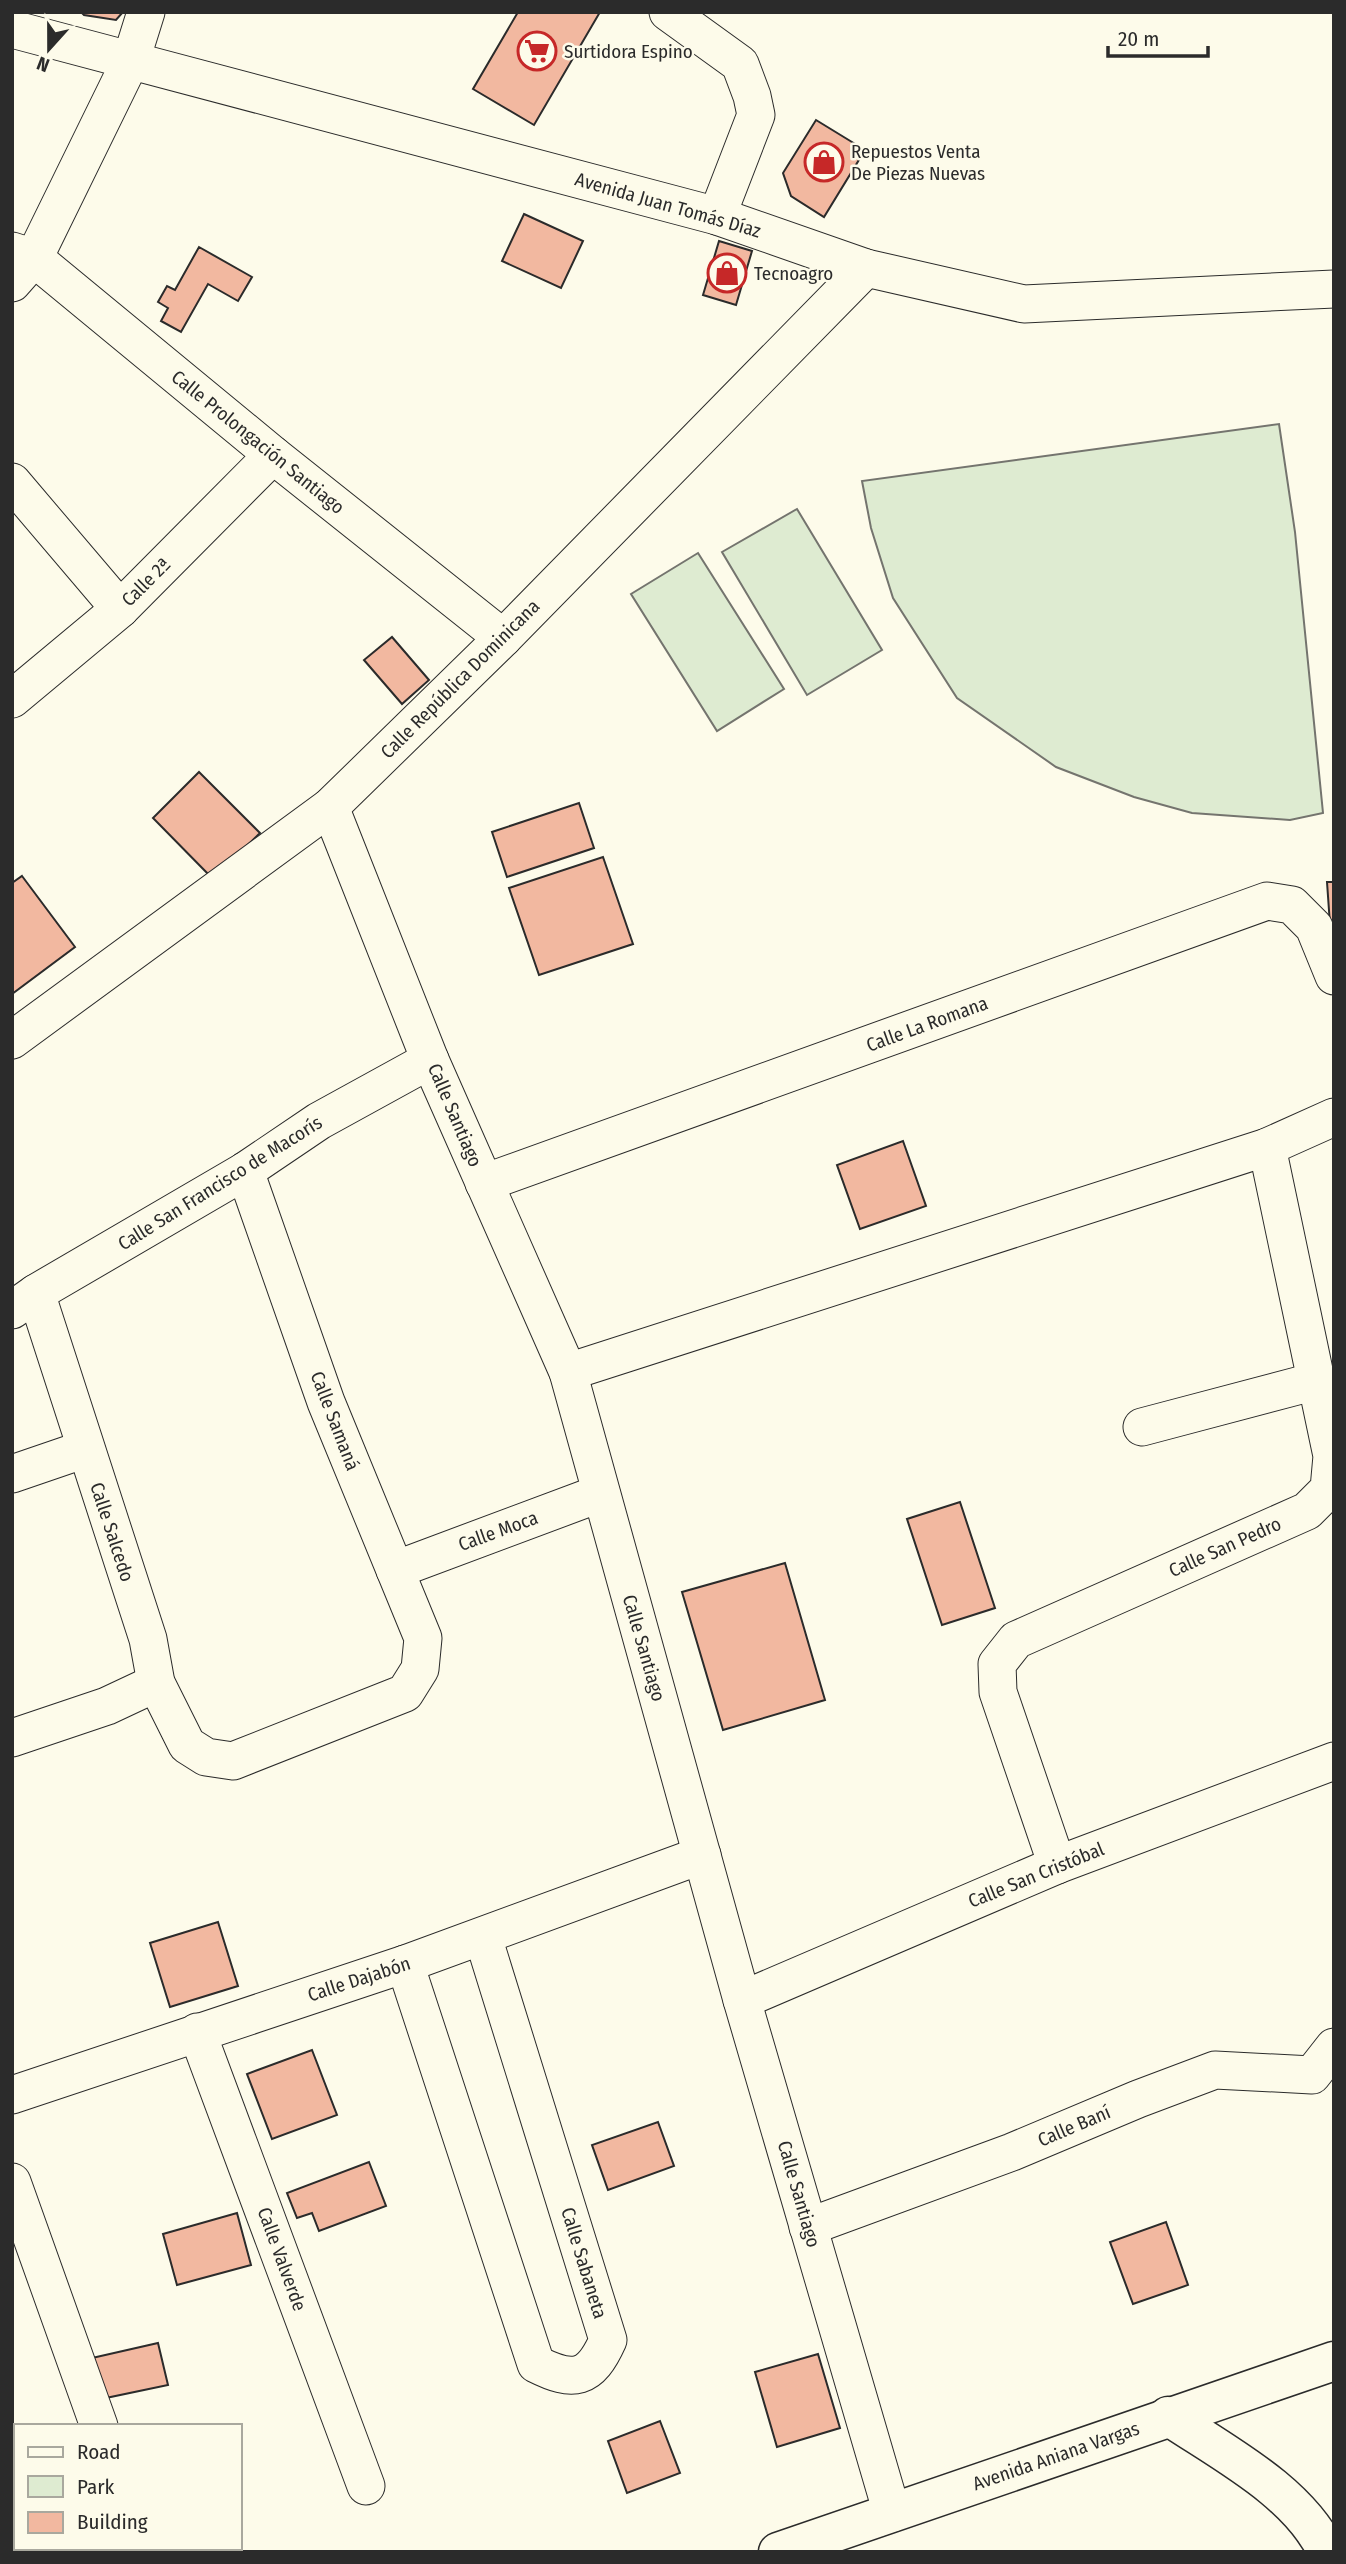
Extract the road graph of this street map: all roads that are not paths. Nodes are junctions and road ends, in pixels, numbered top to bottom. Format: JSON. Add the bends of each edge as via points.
{"nodes":[{"id":1,"x":146,"y":12,"type":"edge"},
{"id":2,"x":668,"y":12,"type":"edge"},
{"id":3,"x":12,"y":29,"type":"edge"},
{"id":4,"x":131,"y":60,"type":"junction"},
{"id":5,"x":717,"y":216,"type":"junction"},
{"id":6,"x":19,"y":264,"type":"edge"},
{"id":7,"x":866,"y":268,"type":"junction"},
{"id":8,"x":1334,"y":289,"type":"edge"},
{"id":9,"x":273,"y":456,"type":"junction"},
{"id":10,"x":12,"y":482,"type":"edge"},
{"id":11,"x":120,"y":609,"type":"junction"},
{"id":12,"x":503,"y":638,"type":"junction"},
{"id":13,"x":12,"y":699,"type":"edge"},
{"id":14,"x":330,"y":807,"type":"junction"},
{"id":15,"x":1334,"y":976,"type":"edge"},
{"id":16,"x":12,"y":1040,"type":"edge"},
{"id":17,"x":430,"y":1059,"type":"junction"},
{"id":18,"x":1334,"y":1116,"type":"edge"},
{"id":19,"x":1267,"y":1147,"type":"junction"},
{"id":20,"x":245,"y":1171,"type":"junction"},
{"id":21,"x":484,"y":1183,"type":"junction"},
{"id":22,"x":24,"y":1302,"type":"edge"},
{"id":23,"x":568,"y":1372,"type":"junction"},
{"id":24,"x":1316,"y":1381,"type":"junction"},
{"id":25,"x":1142,"y":1427,"type":"dead end"},
{"id":26,"x":85,"y":1449,"type":"junction"},
{"id":27,"x":12,"y":1474,"type":"edge"},
{"id":28,"x":601,"y":1493,"type":"junction"},
{"id":29,"x":395,"y":1570,"type":"junction"},
{"id":30,"x":156,"y":1683,"type":"junction"},
{"id":31,"x":12,"y":1738,"type":"edge"},
{"id":32,"x":206,"y":1757,"type":"joint"},
{"id":33,"x":1334,"y":1761,"type":"edge"},
{"id":34,"x":702,"y":1855,"type":"junction"},
{"id":35,"x":1057,"y":1865,"type":"junction"},
{"id":36,"x":483,"y":1937,"type":"junction"},
{"id":37,"x":405,"y":1964,"type":"junction"},
{"id":38,"x":742,"y":2000,"type":"junction"},
{"id":39,"x":197,"y":2032,"type":"junction"},
{"id":40,"x":1334,"y":2047,"type":"edge"},
{"id":41,"x":12,"y":2095,"type":"edge"},
{"id":42,"x":12,"y":2182,"type":"edge"},
{"id":43,"x":808,"y":2227,"type":"junction"},
{"id":44,"x":1334,"y":2361,"type":"edge"},
{"id":45,"x":1168,"y":2416,"type":"junction"},
{"id":46,"x":98,"y":2424,"type":"edge"},
{"id":47,"x":366,"y":2486,"type":"dead end"},
{"id":48,"x":892,"y":2513,"type":"junction"},
{"id":49,"x":778,"y":2552,"type":"edge"},
{"id":50,"x":1327,"y":2552,"type":"edge"}],
"edges":[{"from":1,"to":4,"type":"street"},
{"from":2,"to":5,"type":"street","via":[[740,64],[752,96],[756,115]]},
{"from":3,"to":4,"type":"street","name":"Avenida Juan Tomás Díaz"},
{"from":4,"to":5,"type":"street","name":"Avenida Juan Tomás Díaz"},
{"from":4,"to":6,"type":"street"},
{"from":5,"to":7,"type":"street","name":"Avenida Juan Tomás Díaz"},
{"from":6,"to":9,"type":"street","name":"Calle Prolongación Santiago"},
{"from":7,"to":8,"type":"street","name":"Avenida Juan Tomás Díaz","via":[[1024,304]]},
{"from":7,"to":12,"type":"street","name":"Calle República Dominicana"},
{"from":9,"to":11,"type":"street","name":"Calle 2ª"},
{"from":9,"to":12,"type":"street","name":"Calle Prolongación Santiago"},
{"from":10,"to":11,"type":"street"},
{"from":11,"to":13,"type":"street","name":"Calle 2ª"},
{"from":12,"to":14,"type":"street","name":"Calle República Dominicana"},
{"from":14,"to":16,"type":"street","name":"Calle República Dominicana"},
{"from":14,"to":17,"type":"street","name":"Calle Santiago"},
{"from":15,"to":21,"type":"street","name":"Calle La Romana","via":[[1314,927],[1292,905],[1267,901]]},
{"from":17,"to":20,"type":"street","name":"Calle San Francisco de Macorís","via":[[319,1121]]},
{"from":17,"to":21,"type":"street","name":"Calle Santiago"},
{"from":18,"to":19,"type":"street"},
{"from":19,"to":23,"type":"street"},
{"from":19,"to":24,"type":"street","name":"Calle San Pedro"},
{"from":20,"to":22,"type":"street","name":"Calle San Francisco de Macorís"},
{"from":20,"to":29,"type":"street","name":"Calle Samaná","via":[[326,1402]]},
{"from":21,"to":23,"type":"street","name":"Calle Santiago"},
{"from":22,"to":26,"type":"street","name":"Calle Salcedo"},
{"from":23,"to":28,"type":"street","name":"Calle Santiago"},
{"from":24,"to":25,"type":"street"},
{"from":24,"to":35,"type":"street","name":"Calle San Pedro","via":[[1332,1456],[1329,1489],[1307,1511],[1016,1640],[996,1664],[998,1692]]},
{"from":26,"to":27,"type":"street"},
{"from":26,"to":30,"type":"street","name":"Calle Salcedo","via":[[148,1639]]},
{"from":28,"to":29,"type":"street","name":"Calle Moca"},
{"from":28,"to":34,"type":"street","name":"Calle Santiago"},
{"from":29,"to":32,"type":"street","name":"Calle Samaná","via":[[423,1639],[419,1670],[405,1693],[233,1761]]},
{"from":30,"to":31,"type":"street","via":[[107,1706]]},
{"from":30,"to":32,"type":"street","name":"Calle Salcedo","via":[[187,1745]]},
{"from":33,"to":35,"type":"street","name":"Calle San Cristóbal"},
{"from":34,"to":36,"type":"street","name":"Calle Dajabón"},
{"from":34,"to":38,"type":"street","name":"Calle Santiago"},
{"from":35,"to":38,"type":"street","name":"Calle San Cristóbal"},
{"from":36,"to":37,"type":"street","name":"Calle Dajabón"},
{"from":36,"to":37,"type":"street","name":"Calle Sabaneta","via":[[608,2340],[599,2361],[582,2375],[558,2375],[536,2364]]},
{"from":37,"to":39,"type":"street","name":"Calle Dajabón"},
{"from":38,"to":43,"type":"street","name":"Calle Santiago"},
{"from":39,"to":41,"type":"street","name":"Calle Dajabón"},
{"from":39,"to":47,"type":"street","name":"Calle Valverde"},
{"from":40,"to":43,"type":"street","name":"Calle Baní","via":[[1312,2075],[1215,2070]]},
{"from":42,"to":46,"type":"street"},
{"from":43,"to":48,"type":"street","name":"Calle Santiago"},
{"from":44,"to":45,"type":"main road","name":"Avenida Aniana Vargas"},
{"from":45,"to":48,"type":"main road","name":"Avenida Aniana Vargas"},
{"from":45,"to":50,"type":"main road","via":[[1289,2500],[1319,2535]]},
{"from":48,"to":49,"type":"main road","name":"Avenida Aniana Vargas"}]}
